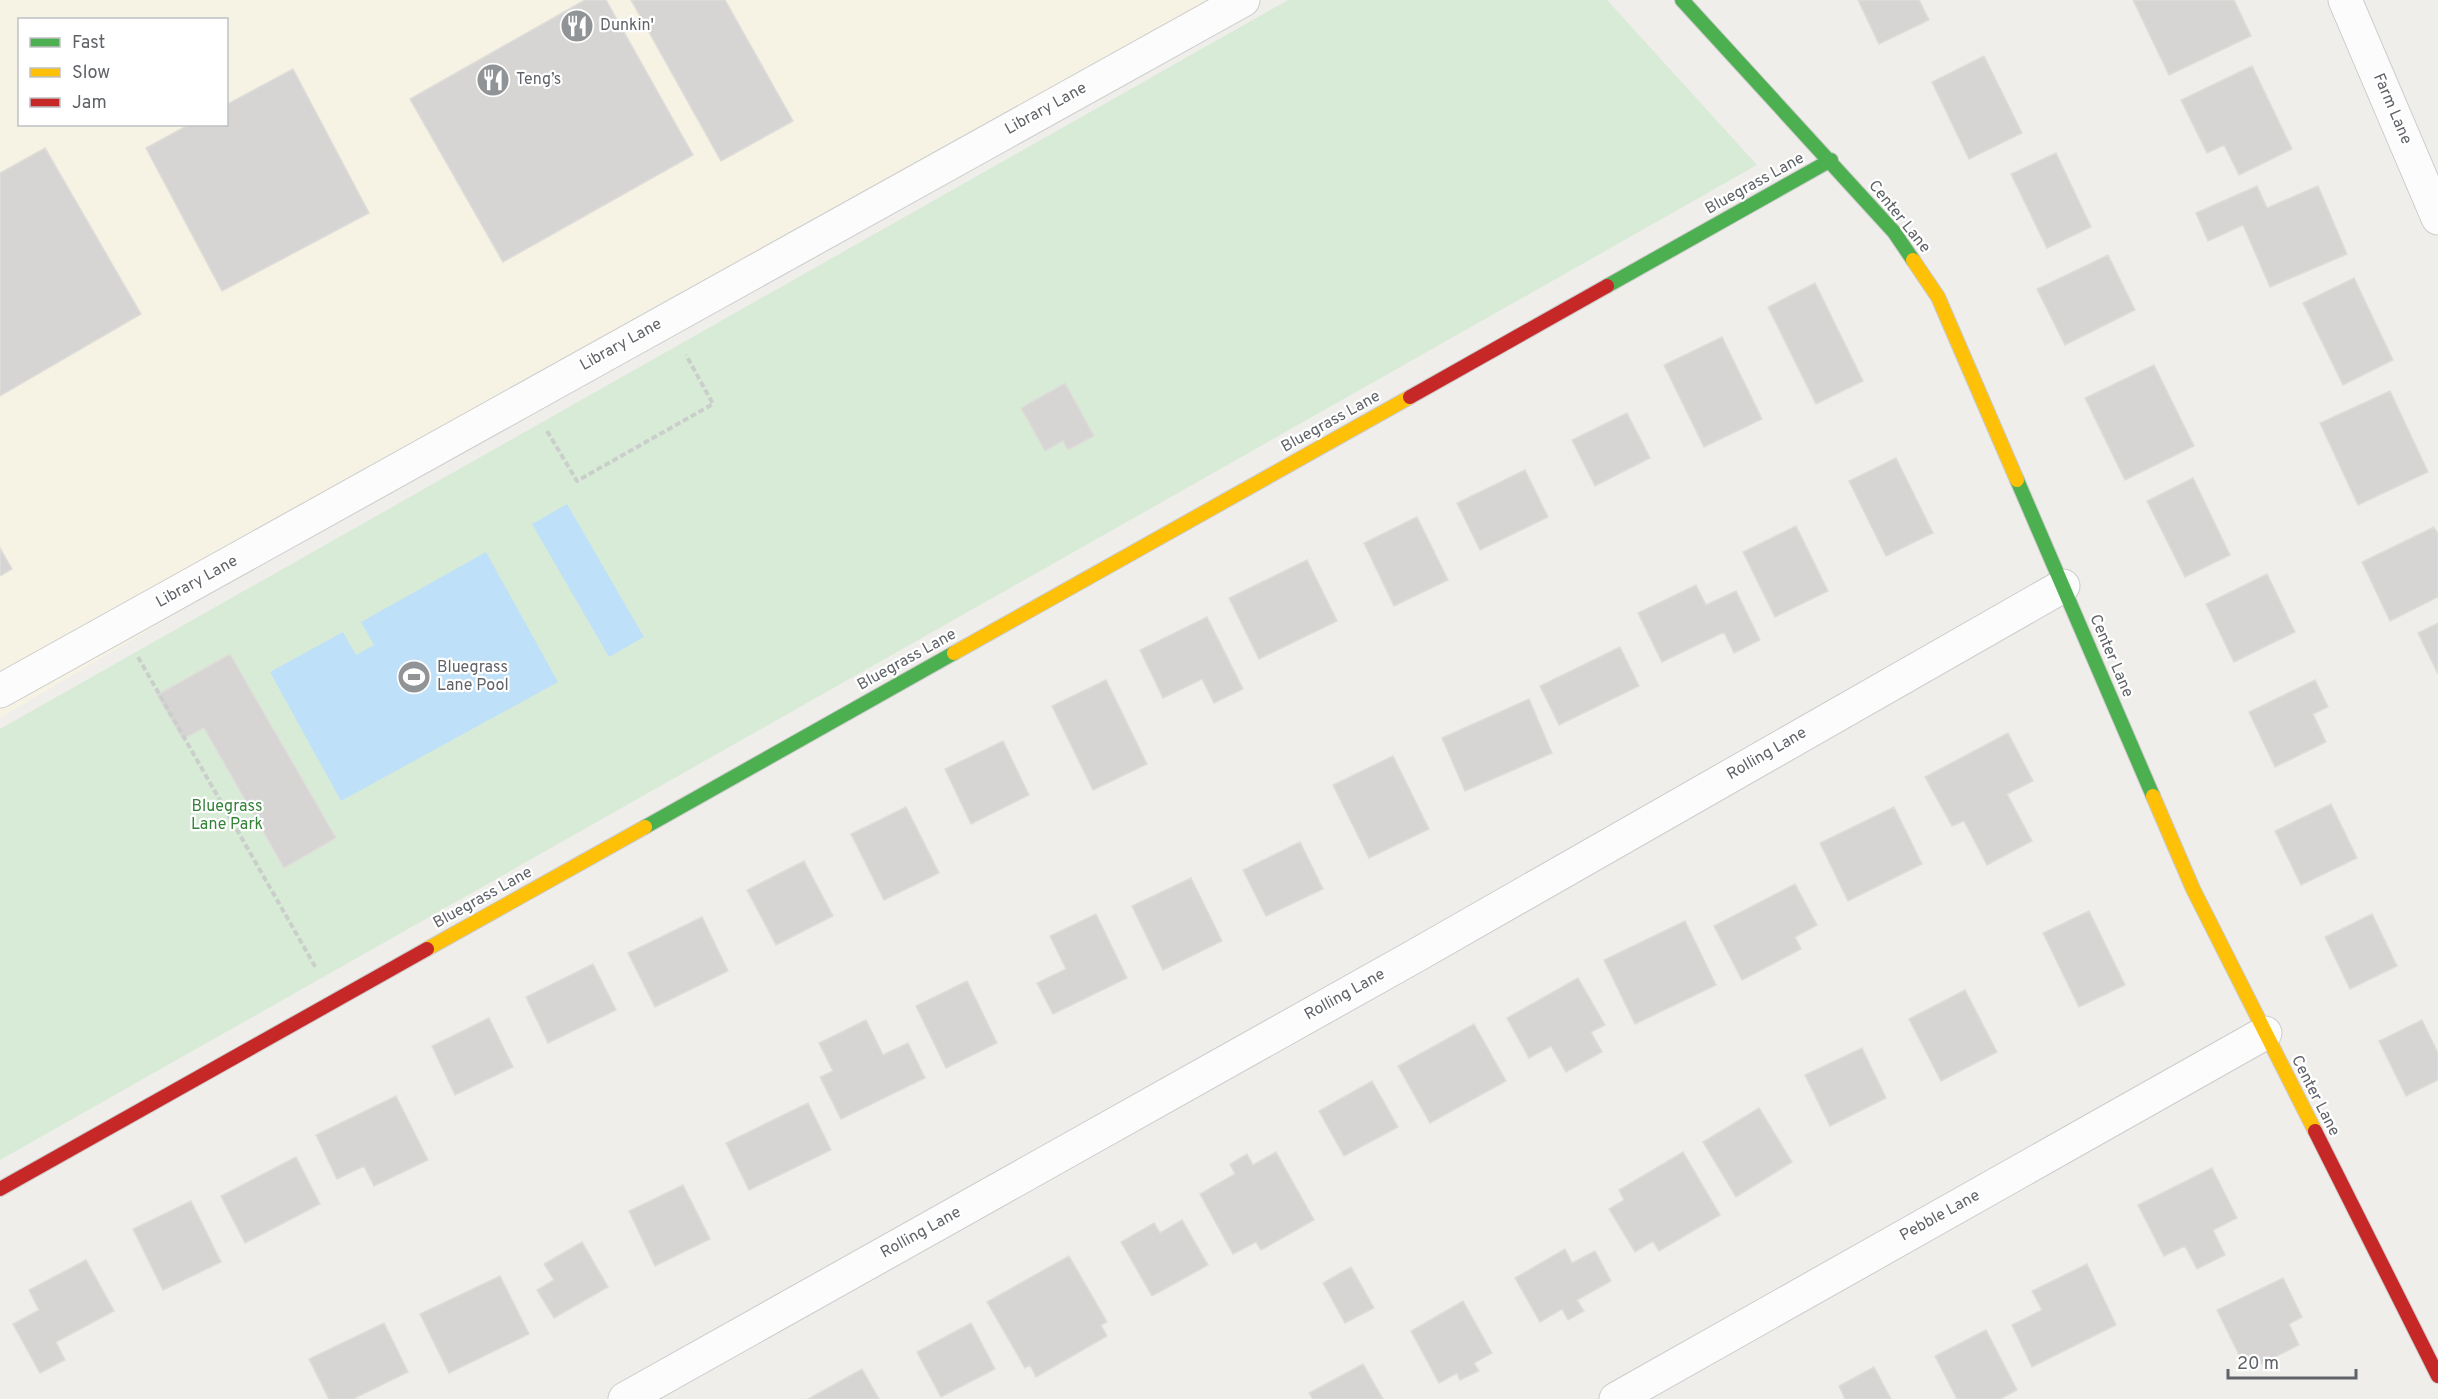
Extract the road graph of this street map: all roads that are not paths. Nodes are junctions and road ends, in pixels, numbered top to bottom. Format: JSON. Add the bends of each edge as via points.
{"nodes":[{"id":1,"x":1243,"y":0,"type":"edge"},
{"id":2,"x":1682,"y":0,"type":"edge"},
{"id":3,"x":2345,"y":0,"type":"edge"},
{"id":4,"x":1831,"y":160,"type":"junction"},
{"id":5,"x":2438,"y":218,"type":"edge"},
{"id":6,"x":2063,"y":585,"type":"junction"},
{"id":7,"x":0,"y":691,"type":"edge"},
{"id":8,"x":2265,"y":1033,"type":"junction"},
{"id":9,"x":0,"y":1189,"type":"edge"},
{"id":10,"x":2438,"y":1376,"type":"edge"},
{"id":11,"x":625,"y":1399,"type":"edge"},
{"id":12,"x":1616,"y":1399,"type":"edge"}],
"edges":[{"from":1,"to":7,"type":"street","name":"Library Lane"},
{"from":2,"to":4,"type":"street","name":"Center Lane"},
{"from":3,"to":5,"type":"street","name":"Farm Lane"},
{"from":4,"to":6,"type":"street","name":"Center Lane","via":[[1894,232],[1938,297]]},
{"from":4,"to":9,"type":"street","name":"Bluegrass Lane"},
{"from":6,"to":8,"type":"street","name":"Center Lane","via":[[2193,889]]},
{"from":6,"to":11,"type":"street","name":"Rolling Lane","via":[[1415,956]]},
{"from":8,"to":10,"type":"street","name":"Center Lane"},
{"from":8,"to":12,"type":"street","name":"Pebble Lane"}]}
